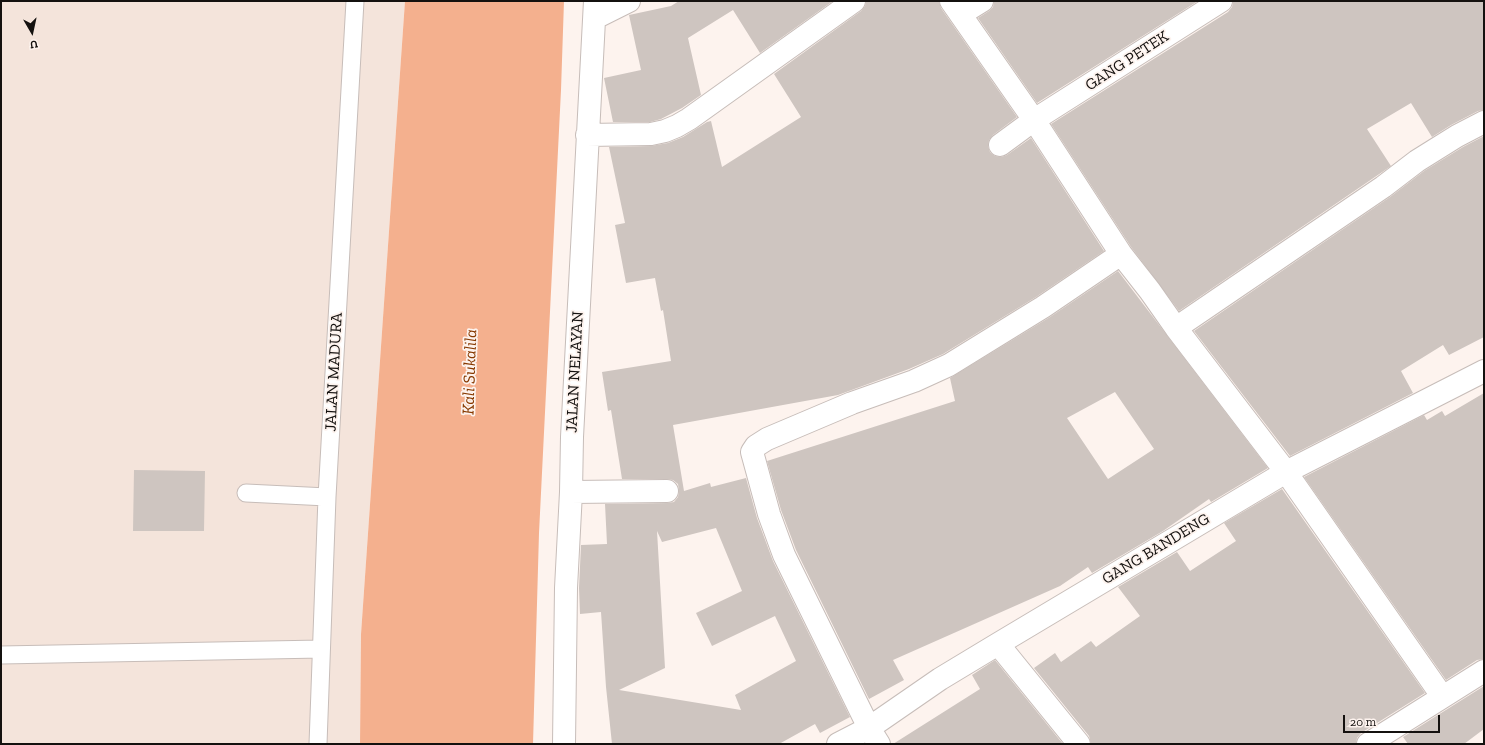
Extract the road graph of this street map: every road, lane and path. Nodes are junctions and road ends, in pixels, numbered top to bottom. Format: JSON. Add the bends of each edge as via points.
{"nodes":[{"id":1,"x":354,"y":1,"type":"edge"},
{"id":2,"x":629,"y":1,"type":"edge"},
{"id":3,"x":854,"y":1,"type":"edge"},
{"id":4,"x":982,"y":1,"type":"edge"},
{"id":5,"x":1220,"y":1,"type":"edge"},
{"id":6,"x":956,"y":7,"type":"edge"},
{"id":7,"x":595,"y":9,"type":"edge"},
{"id":8,"x":1034,"y":120,"type":"junction"},
{"id":9,"x":1484,"y":122,"type":"edge"},
{"id":10,"x":588,"y":135,"type":"junction"},
{"id":11,"x":1000,"y":145,"type":"dead end"},
{"id":12,"x":1121,"y":254,"type":"junction"},
{"id":13,"x":1176,"y":328,"type":"junction"},
{"id":14,"x":1484,"y":371,"type":"edge"},
{"id":15,"x":1286,"y":472,"type":"junction"},
{"id":16,"x":667,"y":491,"type":"dead end"},
{"id":17,"x":571,"y":492,"type":"junction"},
{"id":18,"x":246,"y":493,"type":"dead end"},
{"id":19,"x":327,"y":497,"type":"junction"},
{"id":20,"x":998,"y":644,"type":"junction"},
{"id":21,"x":321,"y":649,"type":"junction"},
{"id":22,"x":1,"y":656,"type":"edge"},
{"id":23,"x":1484,"y":671,"type":"edge"},
{"id":24,"x":1442,"y":696,"type":"junction"},
{"id":25,"x":874,"y":736,"type":"edge"},
{"id":26,"x":318,"y":744,"type":"edge"},
{"id":27,"x":564,"y":744,"type":"edge"},
{"id":28,"x":838,"y":744,"type":"edge"},
{"id":29,"x":1079,"y":744,"type":"edge"},
{"id":30,"x":1368,"y":744,"type":"edge"}],
"edges":[{"from":1,"to":19,"type":"lane","name":"JALAN MADURA"},
{"from":2,"to":7,"type":"street"},
{"from":3,"to":10,"type":"street","via":[[677,126],[651,134]]},
{"from":4,"to":6,"type":"street"},
{"from":5,"to":8,"type":"street","name":"GANG PETEK"},
{"from":6,"to":8,"type":"street"},
{"from":7,"to":10,"type":"street","name":"JALAN NELAYAN"},
{"from":8,"to":11,"type":"street","name":"GANG PETEK"},
{"from":8,"to":12,"type":"street"},
{"from":9,"to":13,"type":"street","via":[[1417,161],[1383,187]]},
{"from":10,"to":17,"type":"street","name":"JALAN NELAYAN"},
{"from":12,"to":13,"type":"street"},
{"from":12,"to":25,"type":"street","via":[[1043,307],[949,365],[767,439],[752,452],[769,514],[784,554]]},
{"from":13,"to":15,"type":"street"},
{"from":14,"to":15,"type":"street","name":"GANG BANDENG"},
{"from":15,"to":20,"type":"street","name":"GANG BANDENG"},
{"from":15,"to":24,"type":"street"},
{"from":16,"to":17,"type":"street"},
{"from":17,"to":27,"type":"street","name":"JALAN NELAYAN","via":[[566,588]]},
{"from":18,"to":19,"type":"lane"},
{"from":19,"to":21,"type":"lane","name":"JALAN MADURA"},
{"from":20,"to":25,"type":"street","name":"GANG BANDENG","via":[[940,679]]},
{"from":20,"to":29,"type":"street"},
{"from":21,"to":22,"type":"lane"},
{"from":21,"to":26,"type":"lane","name":"JALAN MADURA"},
{"from":23,"to":24,"type":"street"},
{"from":24,"to":30,"type":"street"},
{"from":25,"to":28,"type":"street","name":"GANG BANDENG"}]}
